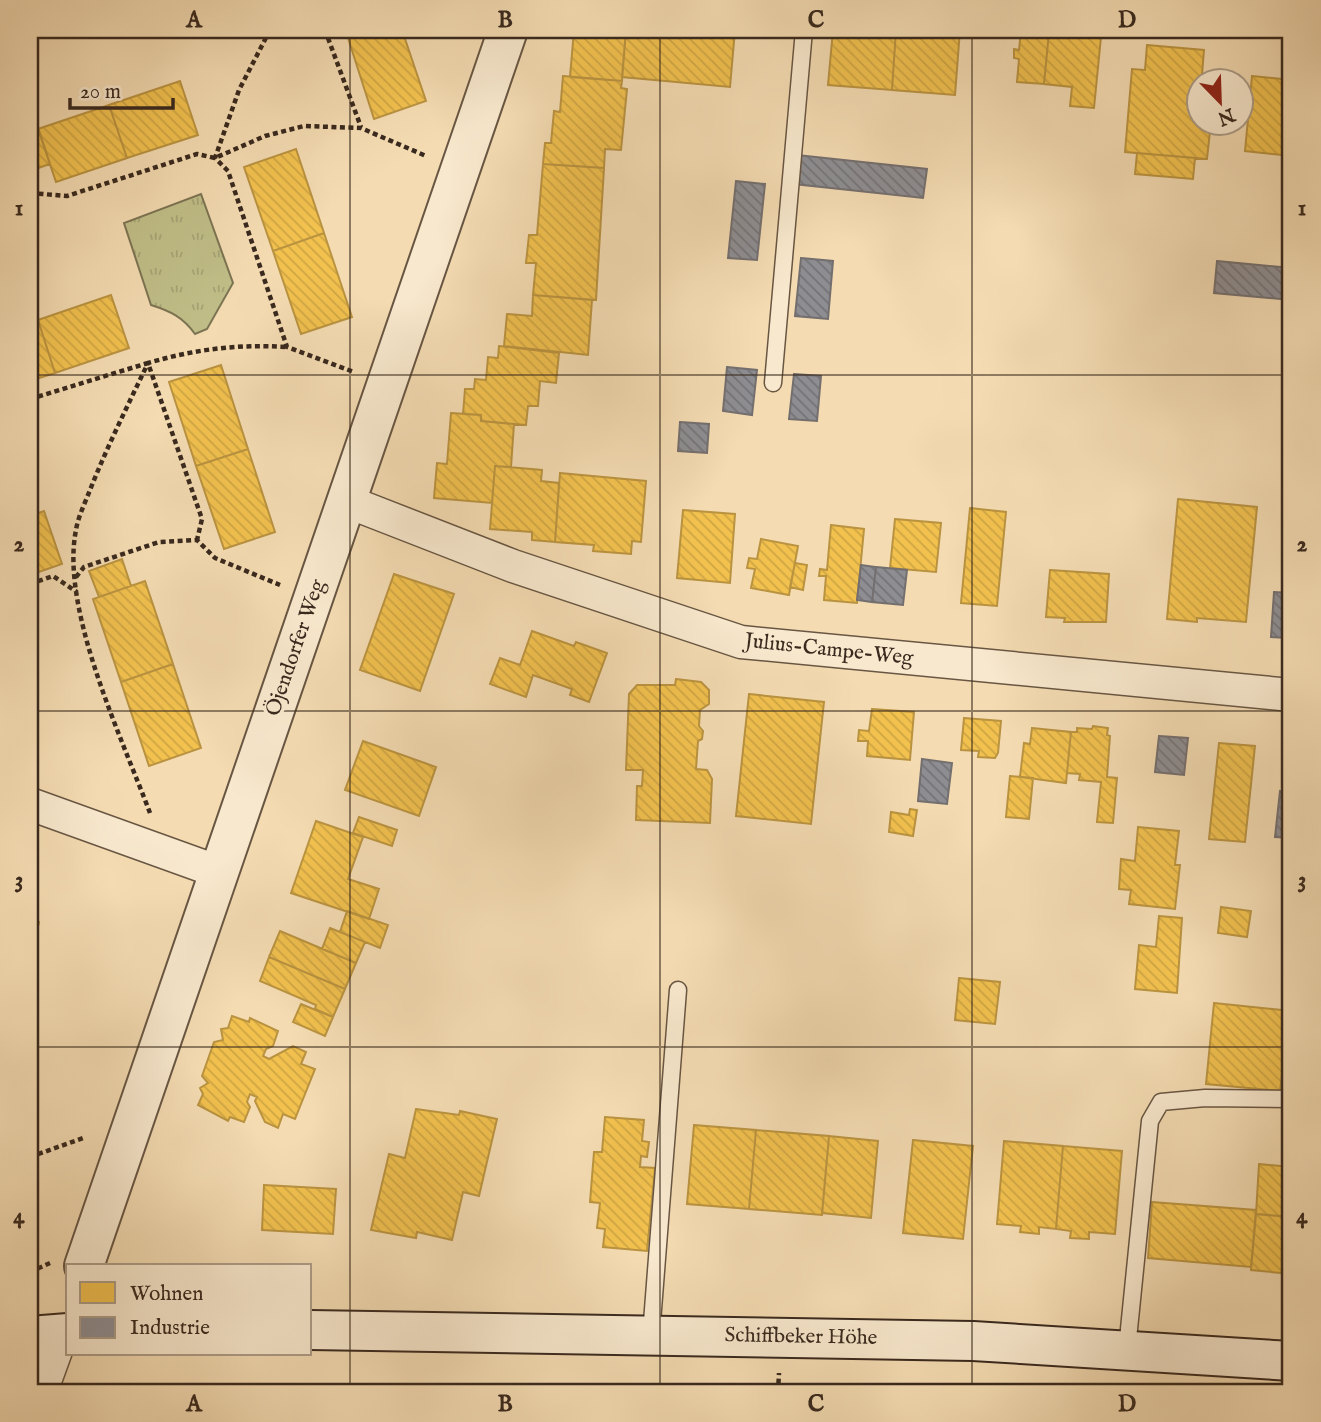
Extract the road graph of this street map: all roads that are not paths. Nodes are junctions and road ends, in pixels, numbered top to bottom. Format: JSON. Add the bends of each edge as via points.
{"nodes":[{"id":1,"x":508,"y":30,"type":"edge"},
{"id":2,"x":804,"y":30,"type":"edge"},
{"id":3,"x":773,"y":383,"type":"dead end"},
{"id":4,"x":346,"y":501,"type":"junction"},
{"id":5,"x":1291,"y":695,"type":"edge"},
{"id":6,"x":30,"y":804,"type":"edge"},
{"id":7,"x":219,"y":872,"type":"junction"},
{"id":8,"x":678,"y":990,"type":"dead end"},
{"id":9,"x":1291,"y":1099,"type":"edge"},
{"id":10,"x":68,"y":1264,"type":"edge"},
{"id":11,"x":57,"y":1329,"type":"edge"},
{"id":12,"x":312,"y":1330,"type":"edge"},
{"id":13,"x":651,"y":1335,"type":"junction"},
{"id":14,"x":1127,"y":1349,"type":"junction"},
{"id":15,"x":1291,"y":1361,"type":"edge"},
{"id":16,"x":41,"y":1392,"type":"edge"}],
"edges":[{"from":1,"to":4,"type":"street","name":"Öjendorfer Weg"},
{"from":2,"to":3,"type":"lane"},
{"from":4,"to":5,"type":"street","name":"Julius-Campe-Weg","via":[[513,566],[741,642]]},
{"from":4,"to":7,"type":"street","name":"Öjendorfer Weg"},
{"from":6,"to":7,"type":"street"},
{"from":7,"to":10,"type":"street","name":"Öjendorfer Weg"},
{"from":8,"to":13,"type":"lane"},
{"from":9,"to":14,"type":"lane","via":[[1161,1102],[1150,1121]]},
{"from":11,"to":16,"type":"street"},
{"from":12,"to":13,"type":"street","name":"Schiffbeker Höhe"},
{"from":13,"to":14,"type":"street","name":"Schiffbeker Höhe"},
{"from":14,"to":15,"type":"street","name":"Schiffbeker Höhe"}]}
